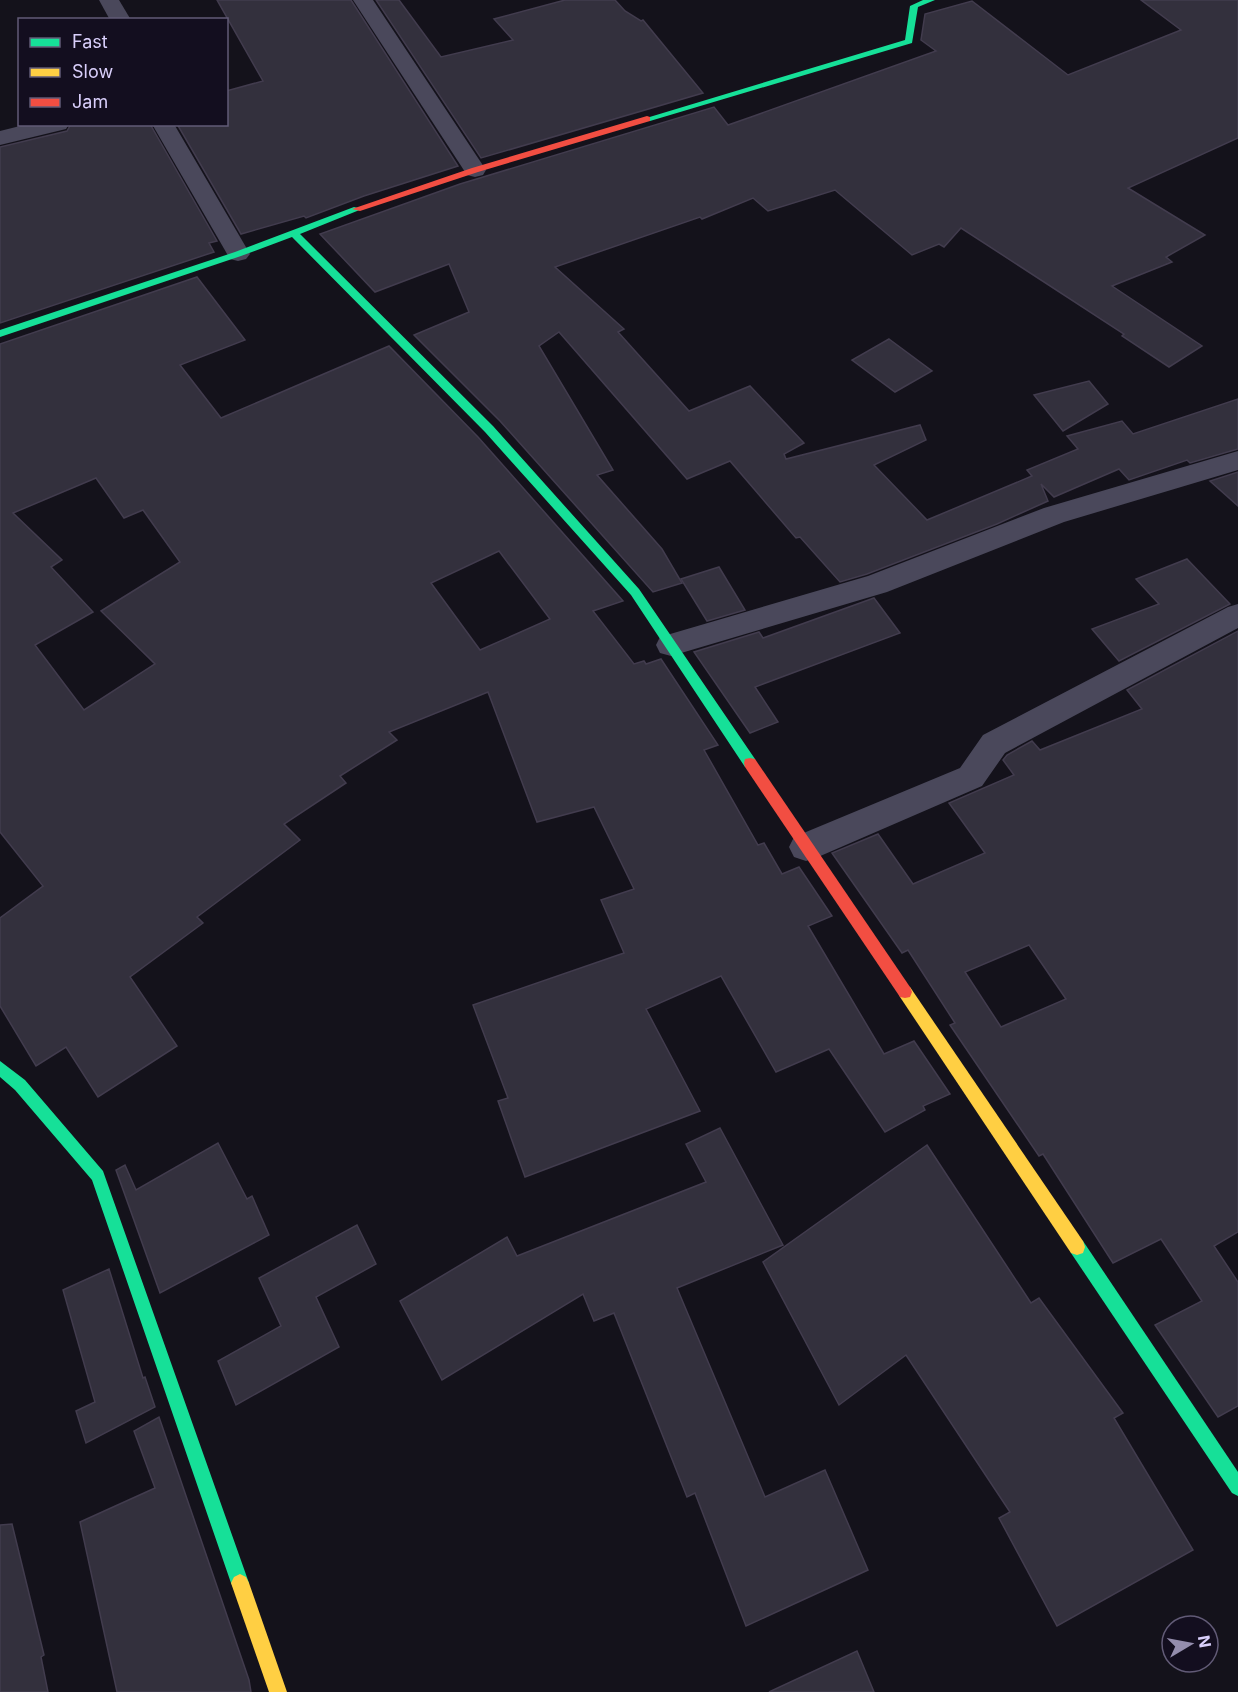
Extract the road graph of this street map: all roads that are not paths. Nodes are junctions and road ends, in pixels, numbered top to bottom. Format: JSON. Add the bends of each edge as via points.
{"nodes":[{"id":1,"x":108,"y":0,"type":"edge"},
{"id":2,"x":363,"y":0,"type":"edge"},
{"id":3,"x":931,"y":0,"type":"edge"},
{"id":4,"x":120,"y":18,"type":"edge"},
{"id":5,"x":50,"y":126,"type":"edge"},
{"id":6,"x":164,"y":126,"type":"edge"},
{"id":7,"x":0,"y":138,"type":"edge"},
{"id":8,"x":475,"y":170,"type":"junction"},
{"id":9,"x":294,"y":233,"type":"junction"},
{"id":10,"x":238,"y":254,"type":"junction"},
{"id":11,"x":0,"y":334,"type":"edge"},
{"id":12,"x":1238,"y":460,"type":"edge"},
{"id":13,"x":1238,"y":615,"type":"edge"},
{"id":14,"x":671,"y":645,"type":"junction"},
{"id":15,"x":806,"y":847,"type":"junction"},
{"id":16,"x":0,"y":1068,"type":"edge"},
{"id":17,"x":1238,"y":1487,"type":"edge"},
{"id":18,"x":278,"y":1692,"type":"edge"}],
"edges":[{"from":1,"to":4,"type":"street"},
{"from":2,"to":8,"type":"street"},
{"from":3,"to":8,"type":"street","via":[[914,6],[909,41]]},
{"from":5,"to":7,"type":"street"},
{"from":6,"to":10,"type":"street"},
{"from":8,"to":9,"type":"street"},
{"from":9,"to":10,"type":"street"},
{"from":9,"to":14,"type":"street","via":[[489,429],[635,592]]},
{"from":10,"to":11,"type":"street"},
{"from":12,"to":14,"type":"street","via":[[1054,515],[877,584]]},
{"from":13,"to":15,"type":"street","via":[[994,744],[971,777]]},
{"from":14,"to":15,"type":"street"},
{"from":15,"to":17,"type":"street"},
{"from":16,"to":18,"type":"street","via":[[20,1085],[98,1176]]}]}
